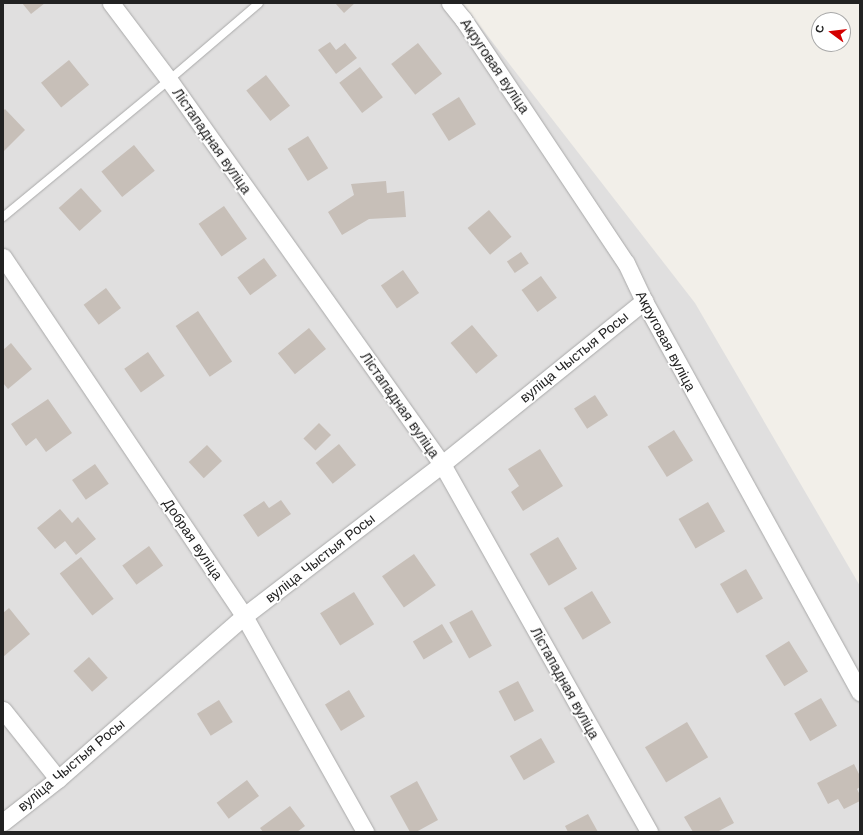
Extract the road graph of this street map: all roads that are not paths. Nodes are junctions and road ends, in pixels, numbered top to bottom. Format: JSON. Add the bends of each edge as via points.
{"nodes":[{"id":1,"x":111,"y":3,"type":"edge"},
{"id":2,"x":259,"y":3,"type":"edge"},
{"id":3,"x":450,"y":3,"type":"edge"},
{"id":4,"x":169,"y":80,"type":"junction"},
{"id":5,"x":3,"y":217,"type":"edge"},
{"id":6,"x":3,"y":257,"type":"edge"},
{"id":7,"x":644,"y":301,"type":"junction"},
{"id":8,"x":442,"y":464,"type":"junction"},
{"id":9,"x":244,"y":616,"type":"junction"},
{"id":10,"x":860,"y":692,"type":"edge"},
{"id":11,"x":3,"y":710,"type":"edge"},
{"id":12,"x":58,"y":779,"type":"junction"},
{"id":13,"x":3,"y":822,"type":"edge"},
{"id":14,"x":365,"y":832,"type":"edge"},
{"id":15,"x":649,"y":832,"type":"edge"}],
"edges":[{"from":1,"to":4,"type":"street","name":"Лістападная вуліца"},
{"from":2,"to":4,"type":"lane"},
{"from":3,"to":7,"type":"street","name":"Акруговая вуліца","via":[[626,262]]},
{"from":4,"to":5,"type":"lane"},
{"from":4,"to":8,"type":"street","name":"Лістападная вуліца"},
{"from":6,"to":9,"type":"street","name":"Добрая вуліца"},
{"from":7,"to":8,"type":"street","name":"вуліца Чыстыя Росы"},
{"from":7,"to":10,"type":"street","name":"Акруговая вуліца"},
{"from":8,"to":9,"type":"street","name":"вуліца Чыстыя Росы"},
{"from":8,"to":15,"type":"street","name":"Лістападная вуліца"},
{"from":9,"to":12,"type":"street","name":"вуліца Чыстыя Росы"},
{"from":9,"to":14,"type":"street","name":"Добрая вуліца"},
{"from":11,"to":12,"type":"street"},
{"from":12,"to":13,"type":"street","name":"вуліца Чыстыя Росы"}]}
